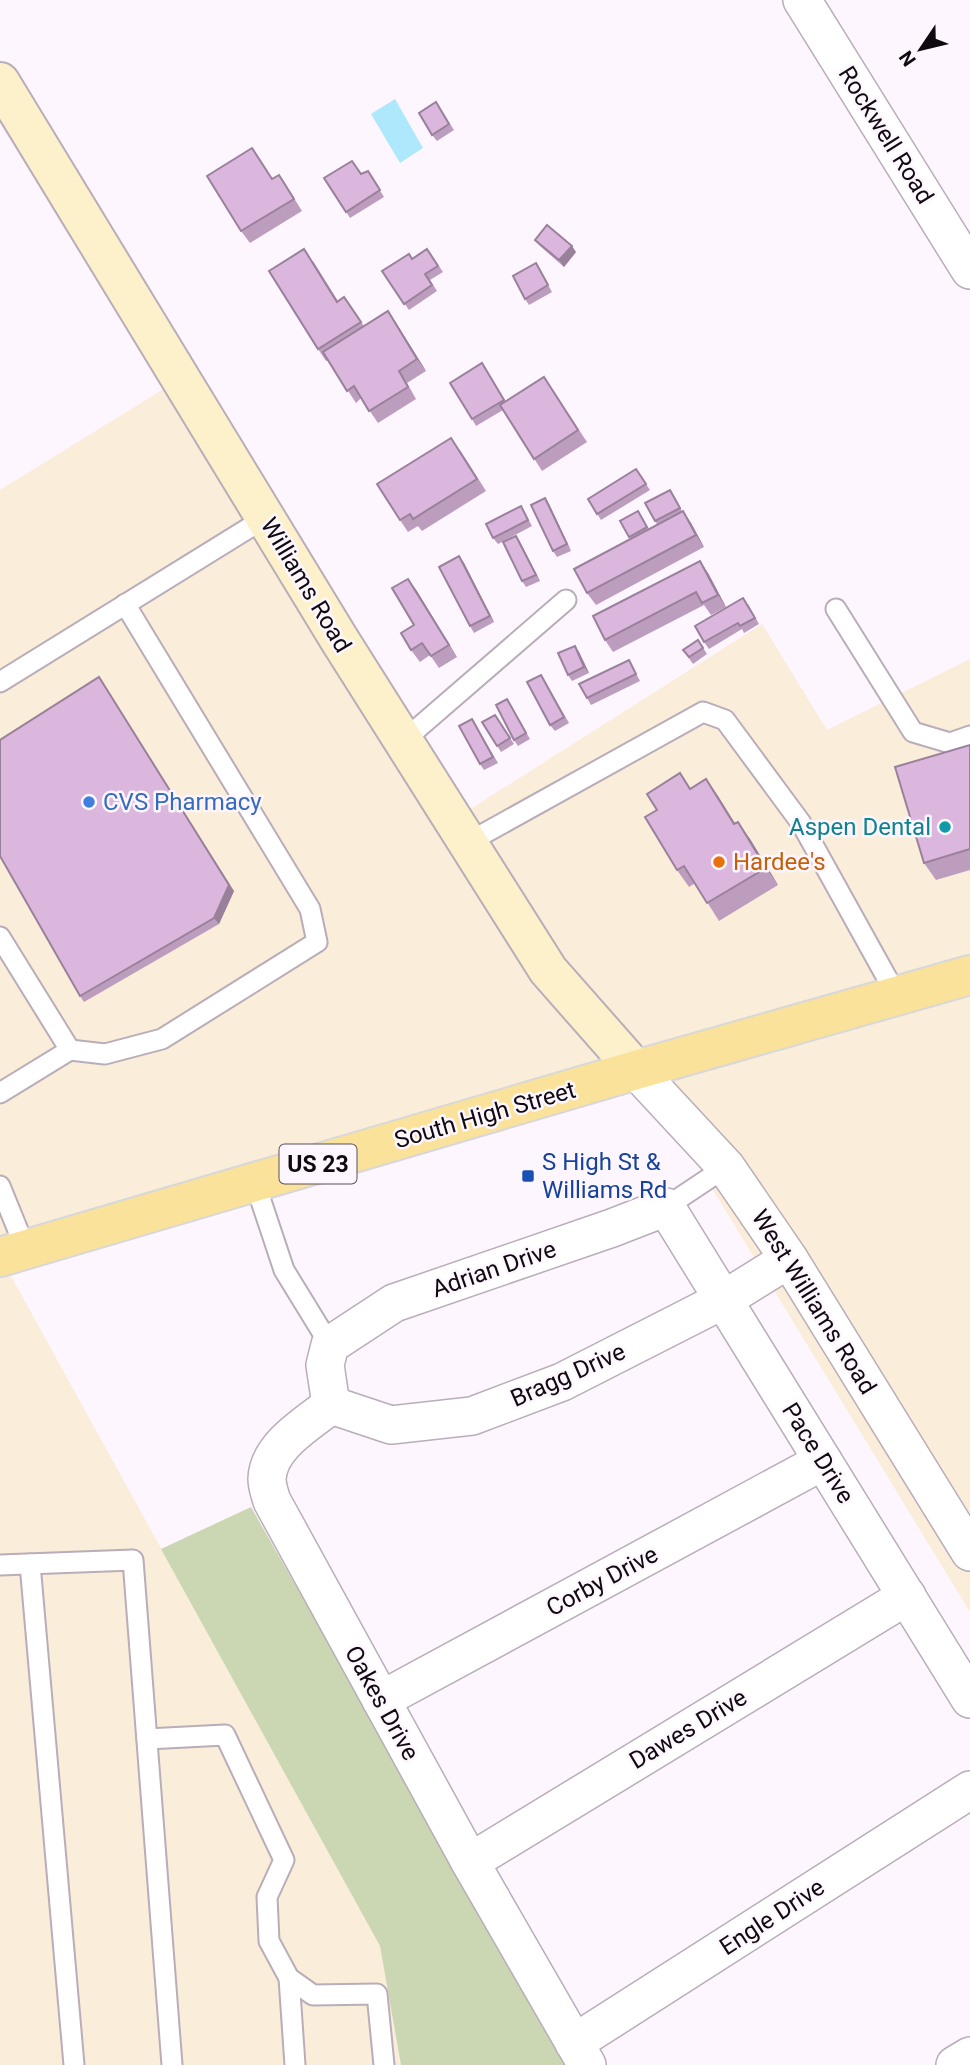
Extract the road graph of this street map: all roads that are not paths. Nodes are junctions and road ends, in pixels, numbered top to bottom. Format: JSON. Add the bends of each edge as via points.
{"nodes":[{"id":1,"x":802,"y":0,"type":"edge"},
{"id":2,"x":0,"y":82,"type":"edge"},
{"id":3,"x":970,"y":270,"type":"edge"},
{"id":4,"x":265,"y":517,"type":"junction"},
{"id":5,"x":565,"y":600,"type":"dead end"},
{"id":6,"x":125,"y":604,"type":"junction"},
{"id":7,"x":836,"y":609,"type":"dead end"},
{"id":8,"x":0,"y":682,"type":"edge"},
{"id":9,"x":970,"y":736,"type":"edge"},
{"id":10,"x":403,"y":741,"type":"junction"},
{"id":11,"x":467,"y":843,"type":"junction"},
{"id":12,"x":0,"y":937,"type":"edge"},
{"id":13,"x":970,"y":975,"type":"edge"},
{"id":14,"x":897,"y":996,"type":"junction"},
{"id":15,"x":70,"y":1050,"type":"junction"},
{"id":16,"x":636,"y":1070,"type":"junction"},
{"id":17,"x":0,"y":1093,"type":"edge"},
{"id":18,"x":726,"y":1167,"type":"junction"},
{"id":19,"x":255,"y":1183,"type":"junction"},
{"id":20,"x":0,"y":1186,"type":"edge"},
{"id":21,"x":666,"y":1207,"type":"junction"},
{"id":22,"x":13,"y":1254,"type":"edge"},
{"id":23,"x":789,"y":1259,"type":"junction"},
{"id":24,"x":723,"y":1300,"type":"junction"},
{"id":25,"x":330,"y":1345,"type":"junction"},
{"id":26,"x":331,"y":1405,"type":"junction"},
{"id":27,"x":823,"y":1461,"type":"junction"},
{"id":28,"x":970,"y":1552,"type":"edge"},
{"id":29,"x":30,"y":1564,"type":"junction"},
{"id":30,"x":0,"y":1565,"type":"edge"},
{"id":31,"x":906,"y":1596,"type":"junction"},
{"id":32,"x":970,"y":1699,"type":"edge"},
{"id":33,"x":380,"y":1700,"type":"junction"},
{"id":34,"x":147,"y":1739,"type":"junction"},
{"id":35,"x":970,"y":1790,"type":"edge"},
{"id":36,"x":470,"y":1862,"type":"junction"},
{"id":37,"x":289,"y":1978,"type":"junction"},
{"id":38,"x":581,"y":2054,"type":"edge"},
{"id":39,"x":970,"y":2056,"type":"edge"},
{"id":40,"x":74,"y":2065,"type":"edge"},
{"id":41,"x":172,"y":2065,"type":"edge"},
{"id":42,"x":295,"y":2065,"type":"edge"},
{"id":43,"x":384,"y":2065,"type":"edge"},
{"id":44,"x":955,"y":2065,"type":"edge"}],
"edges":[{"from":1,"to":3,"type":"street","name":"Rockwell Road"},
{"from":2,"to":4,"type":"main road","name":"Williams Road"},
{"from":4,"to":6,"type":"lane"},
{"from":4,"to":10,"type":"main road","name":"Williams Road"},
{"from":5,"to":10,"type":"lane"},
{"from":6,"to":8,"type":"lane"},
{"from":6,"to":15,"type":"lane","via":[[310,909],[317,942],[162,1039],[106,1054]]},
{"from":7,"to":9,"type":"lane","via":[[913,732],[950,743]]},
{"from":10,"to":11,"type":"main road","name":"Williams Road"},
{"from":11,"to":14,"type":"lane","via":[[703,712],[725,720],[801,823]]},
{"from":11,"to":16,"type":"main road","name":"Williams Road","via":[[548,970]]},
{"from":12,"to":15,"type":"lane"},
{"from":13,"to":14,"type":"main road","name":"South High Street","number":"US 23"},
{"from":14,"to":16,"type":"main road","name":"South High Street","number":"US 23"},
{"from":15,"to":17,"type":"lane"},
{"from":16,"to":18,"type":"street","name":"West Williams Road"},
{"from":16,"to":19,"type":"main road","name":"South High Street","number":"US 23"},
{"from":18,"to":21,"type":"lane"},
{"from":18,"to":23,"type":"street","name":"West Williams Road"},
{"from":19,"to":22,"type":"main road","name":"South High Street","number":"US 23"},
{"from":19,"to":25,"type":"lane","via":[[284,1270]]},
{"from":20,"to":22,"type":"lane"},
{"from":21,"to":24,"type":"street","name":"Pace Drive"},
{"from":21,"to":25,"type":"street","name":"Adrian Drive","via":[[394,1303]]},
{"from":23,"to":24,"type":"street","name":"Bragg Drive"},
{"from":23,"to":28,"type":"street","name":"West Williams Road"},
{"from":24,"to":26,"type":"street","name":"Bragg Drive","via":[[562,1382],[472,1416],[391,1425]]},
{"from":24,"to":27,"type":"street","name":"Pace Drive"},
{"from":25,"to":26,"type":"street","via":[[325,1365]]},
{"from":26,"to":33,"type":"street","name":"Oakes Drive","via":[[283,1444],[271,1461],[267,1481],[272,1501]]},
{"from":27,"to":31,"type":"street","name":"Pace Drive"},
{"from":27,"to":33,"type":"street","name":"Corby Drive"},
{"from":29,"to":30,"type":"lane"},
{"from":29,"to":34,"type":"lane","via":[[133,1560]]},
{"from":29,"to":40,"type":"lane"},
{"from":31,"to":32,"type":"street","name":"Pace Drive"},
{"from":31,"to":36,"type":"street","name":"Dawes Drive"},
{"from":33,"to":36,"type":"street","name":"Oakes Drive"},
{"from":34,"to":37,"type":"lane","via":[[225,1735],[284,1860],[267,1897],[269,1941]]},
{"from":34,"to":41,"type":"lane"},
{"from":35,"to":38,"type":"street","name":"Engle Drive"},
{"from":36,"to":38,"type":"street","name":"Oakes Drive"},
{"from":37,"to":42,"type":"lane"},
{"from":37,"to":43,"type":"lane","via":[[313,1995],[377,1994]]},
{"from":39,"to":44,"type":"street"}]}
